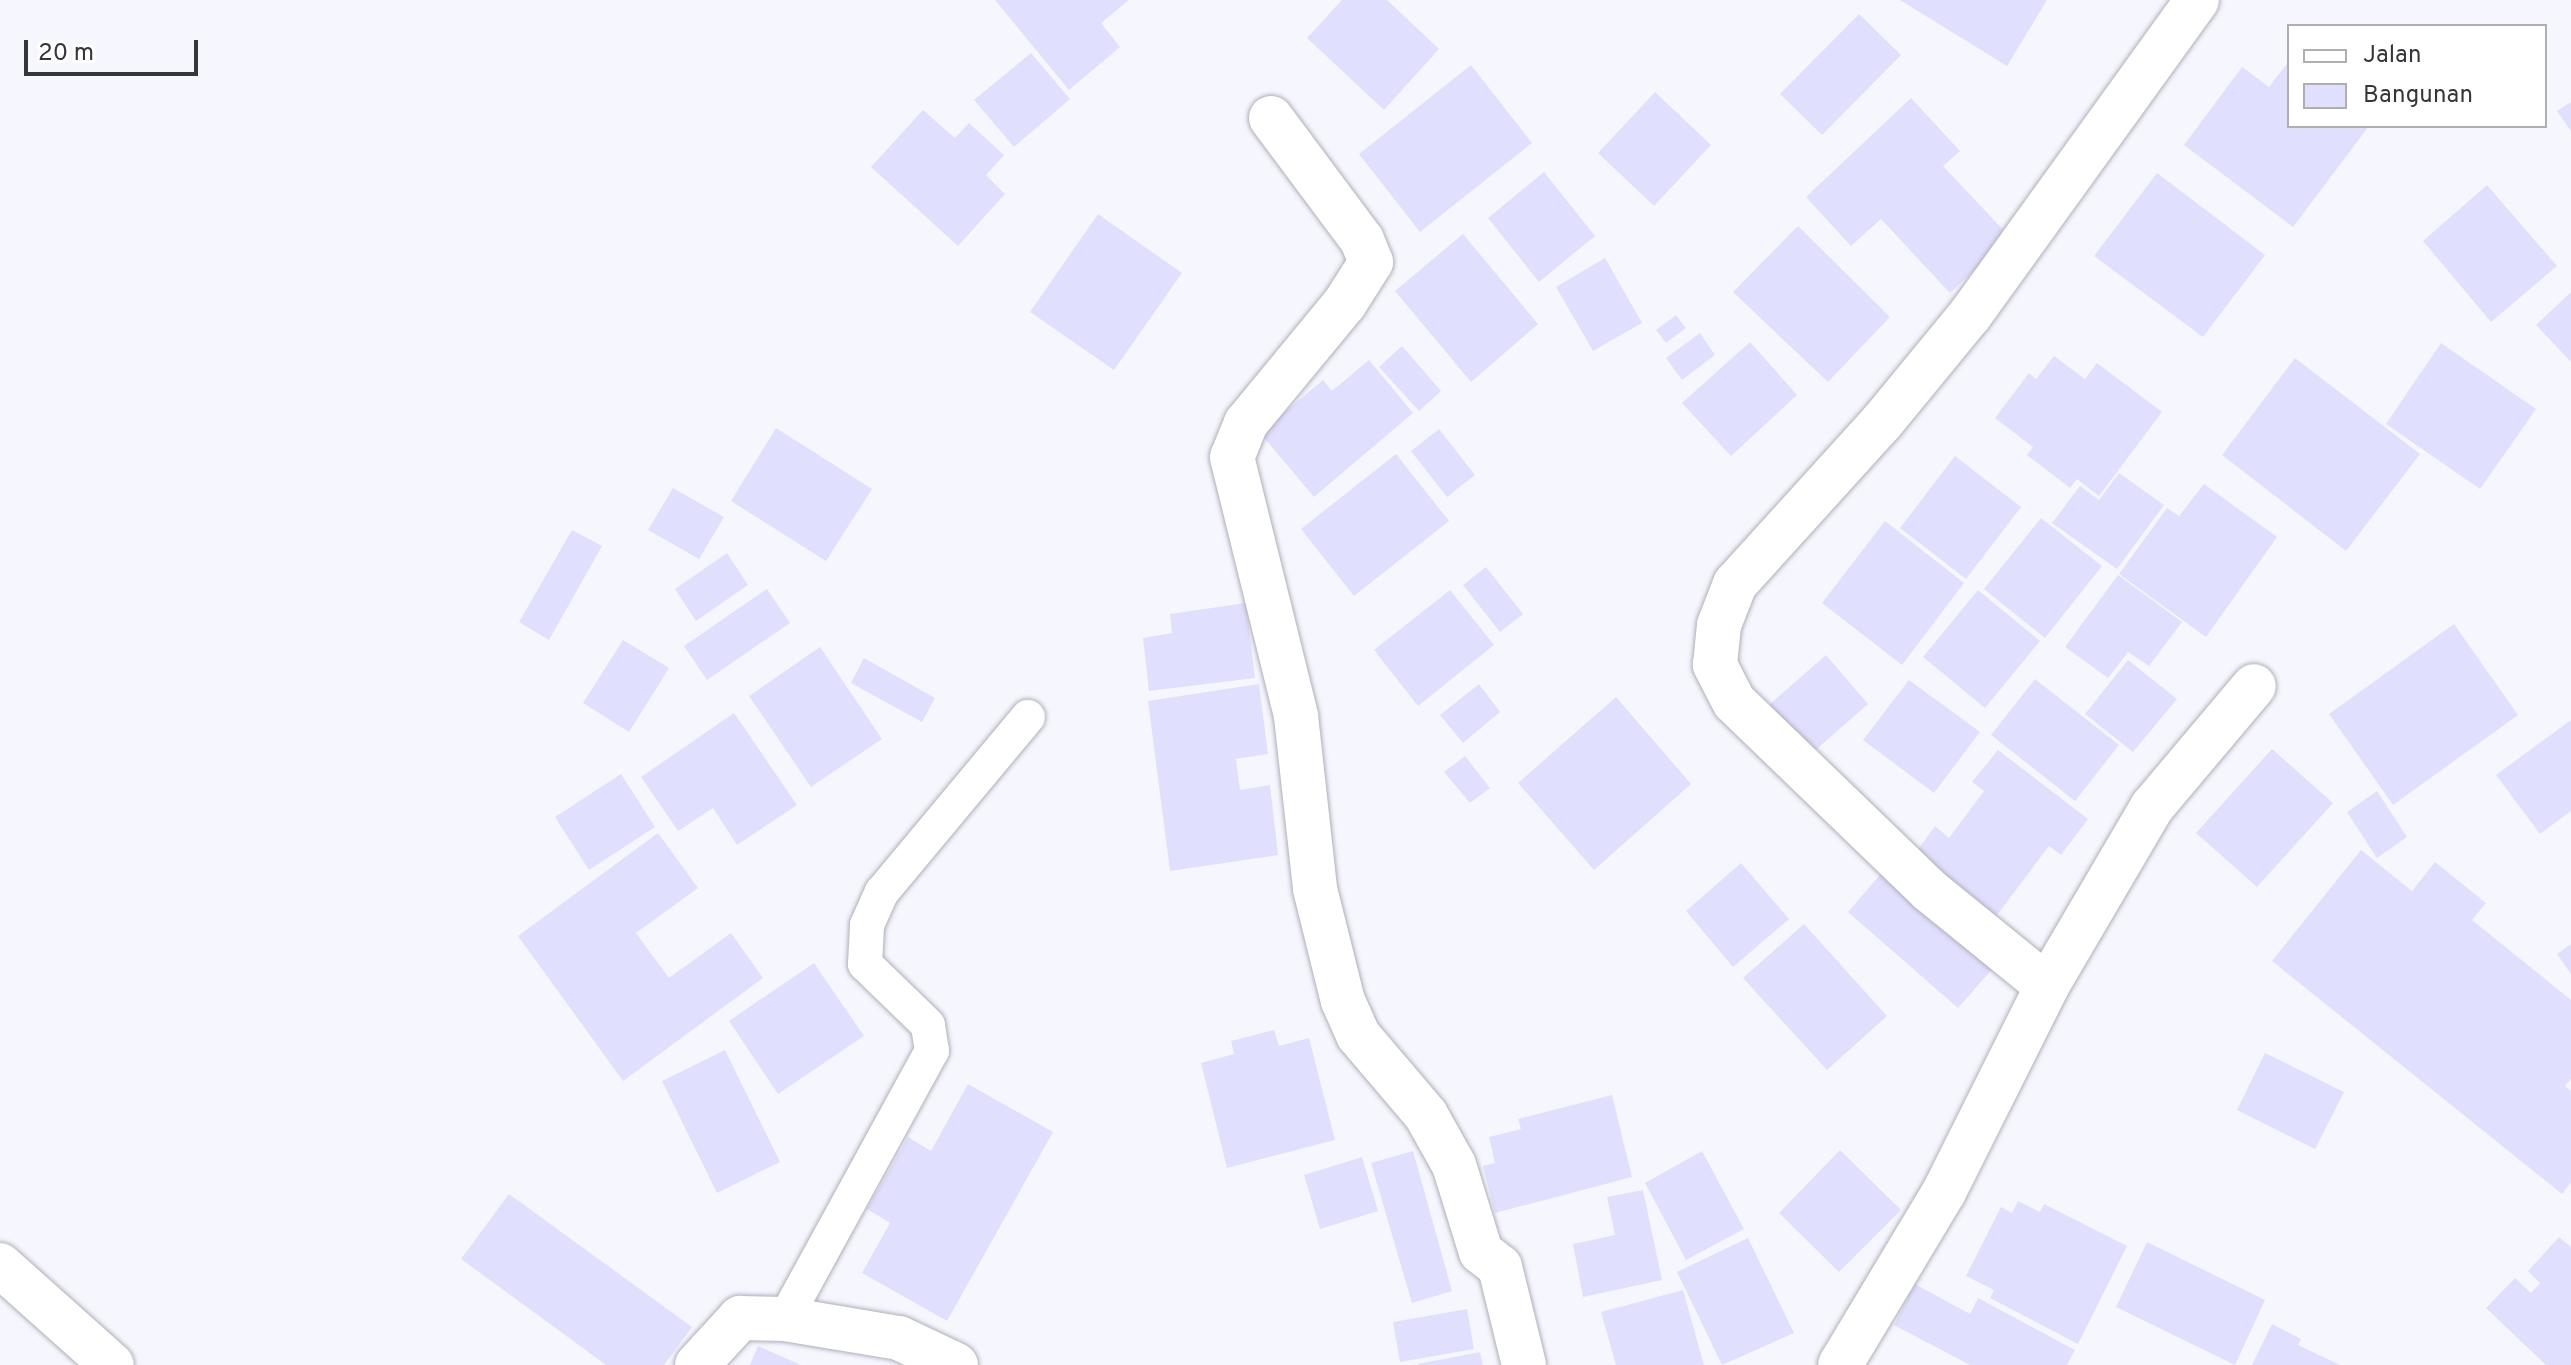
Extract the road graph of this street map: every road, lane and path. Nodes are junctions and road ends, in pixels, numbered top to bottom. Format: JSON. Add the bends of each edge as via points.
{"nodes":[{"id":1,"x":2197,"y":0,"type":"edge"},
{"id":2,"x":1271,"y":118,"type":"dead end"},
{"id":3,"x":2254,"y":686,"type":"dead end"},
{"id":4,"x":1028,"y":717,"type":"dead end"},
{"id":5,"x":2047,"y":986,"type":"junction"},
{"id":6,"x":0,"y":1265,"type":"edge"},
{"id":7,"x":785,"y":1319,"type":"junction"},
{"id":8,"x":112,"y":1365,"type":"edge"},
{"id":9,"x":697,"y":1365,"type":"edge"},
{"id":10,"x":956,"y":1365,"type":"edge"},
{"id":11,"x":1524,"y":1365,"type":"edge"},
{"id":12,"x":1840,"y":1365,"type":"edge"}],
"edges":[{"from":1,"to":5,"type":"street","via":[[1970,315],[1882,422],[1735,584],[1719,625],[1715,665],[1734,702],[1930,891]]},
{"from":2,"to":11,"type":"street","via":[[1362,240],[1371,262],[1345,303],[1246,423],[1232,457],[1296,716],[1315,889],[1343,1001],[1358,1035],[1426,1115],[1454,1165],[1481,1252],[1500,1267]]},
{"from":3,"to":5,"type":"street","via":[[2152,807]]},
{"from":4,"to":7,"type":"lane","via":[[882,892],[867,925],[865,964],[928,1025],[932,1051]]},
{"from":5,"to":12,"type":"street","via":[[1944,1192]]},
{"from":6,"to":8,"type":"street"},
{"from":7,"to":9,"type":"street","via":[[740,1318]]},
{"from":7,"to":10,"type":"street","via":[[899,1338]]}]}
